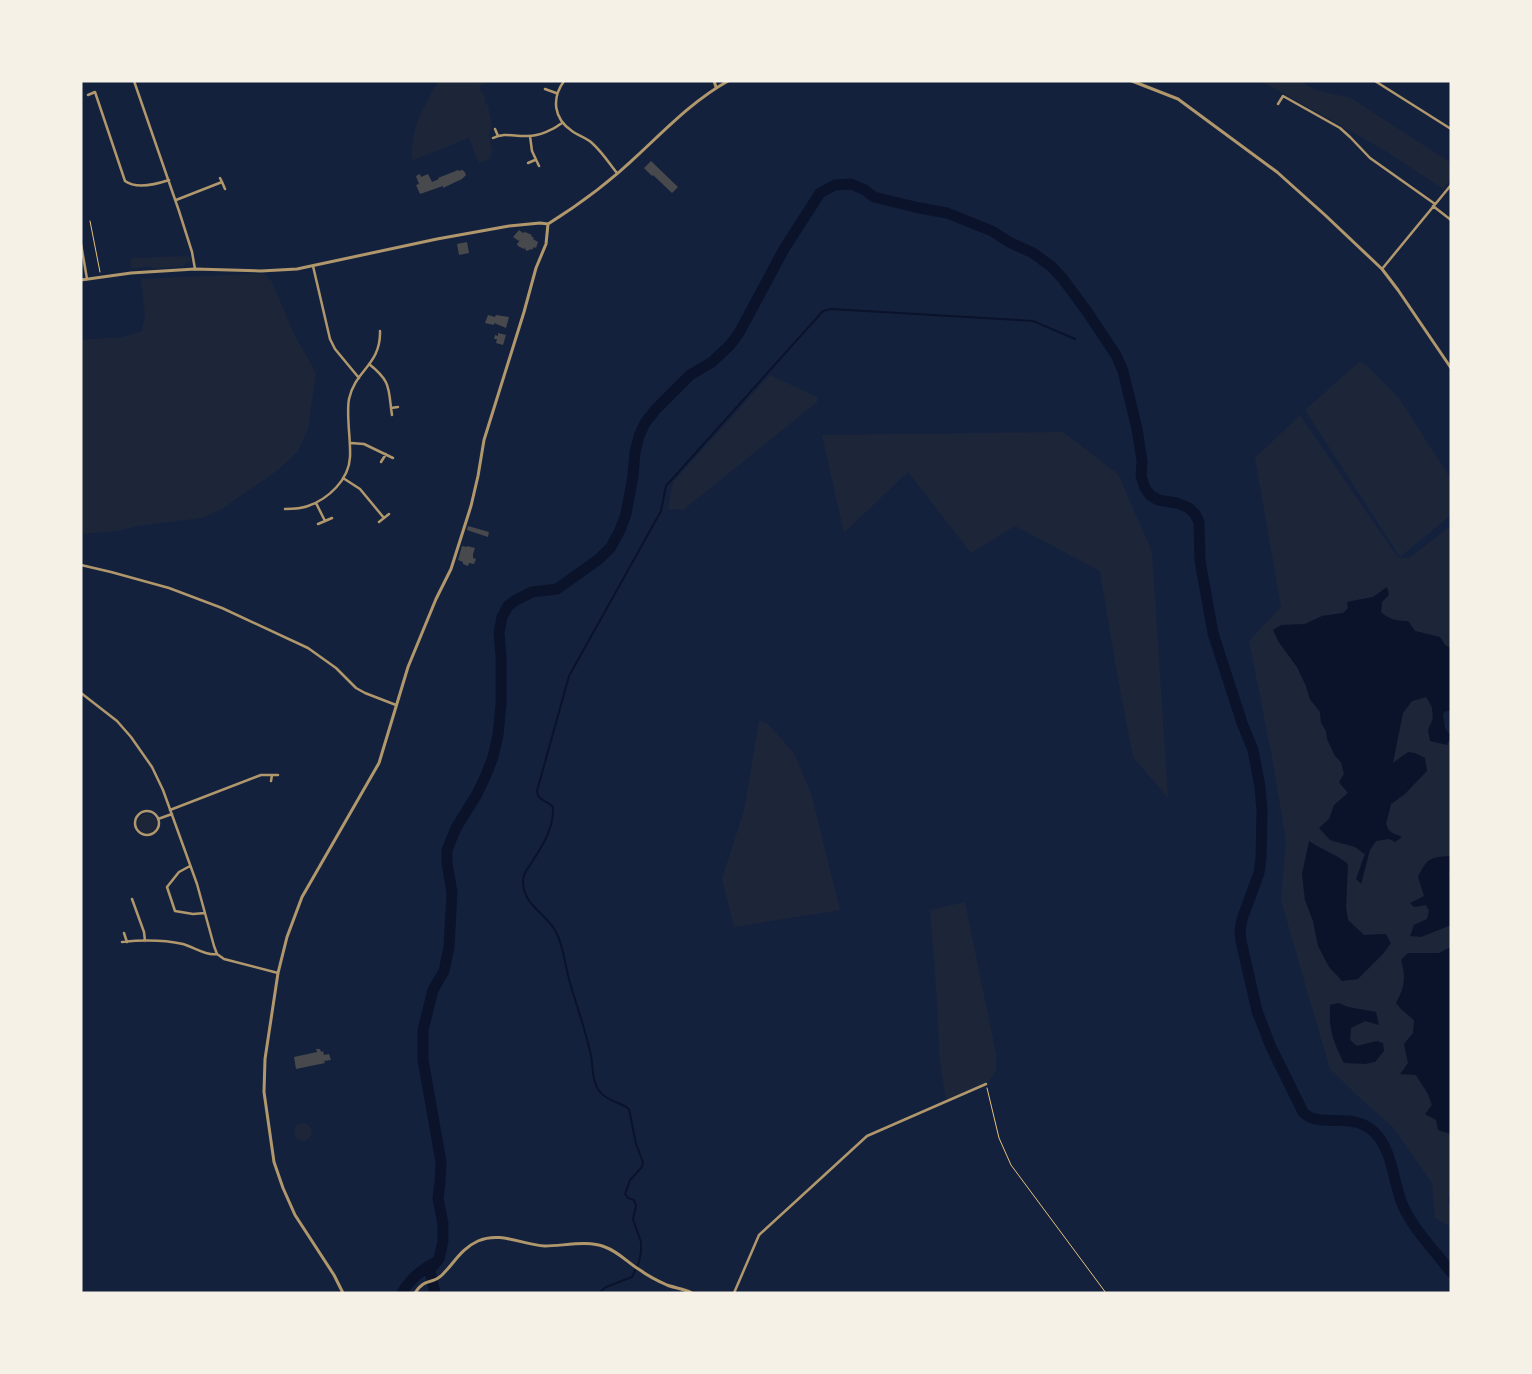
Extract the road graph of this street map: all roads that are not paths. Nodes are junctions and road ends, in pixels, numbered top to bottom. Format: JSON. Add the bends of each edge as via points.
{"nodes":[{"id":1,"x":134,"y":81,"type":"edge"},
{"id":2,"x":564,"y":81,"type":"edge"},
{"id":3,"x":714,"y":81,"type":"edge"},
{"id":4,"x":728,"y":81,"type":"edge"},
{"id":5,"x":1132,"y":81,"type":"edge"},
{"id":6,"x":1375,"y":81,"type":"edge"},
{"id":7,"x":716,"y":87,"type":"junction"},
{"id":8,"x":545,"y":89,"type":"dead end"},
{"id":9,"x":556,"y":93,"type":"junction"},
{"id":10,"x":88,"y":94,"type":"dead end"},
{"id":11,"x":1278,"y":94,"type":"dead end"},
{"id":12,"x":1283,"y":96,"type":"junction"},
{"id":13,"x":1278,"y":104,"type":"dead end"},
{"id":14,"x":562,"y":123,"type":"junction"},
{"id":15,"x":495,"y":129,"type":"dead end"},
{"id":16,"x":1451,"y":129,"type":"edge"},
{"id":17,"x":498,"y":136,"type":"junction"},
{"id":18,"x":530,"y":136,"type":"junction"},
{"id":19,"x":493,"y":138,"type":"dead end"},
{"id":20,"x":535,"y":160,"type":"junction"},
{"id":21,"x":528,"y":163,"type":"dead end"},
{"id":22,"x":538,"y":166,"type":"dead end"},
{"id":23,"x":617,"y":173,"type":"junction"},
{"id":24,"x":220,"y":178,"type":"dead end"},
{"id":25,"x":169,"y":180,"type":"junction"},
{"id":26,"x":222,"y":182,"type":"junction"},
{"id":27,"x":1451,"y":185,"type":"edge"},
{"id":28,"x":225,"y":189,"type":"dead end"},
{"id":29,"x":176,"y":200,"type":"junction"},
{"id":30,"x":1434,"y":205,"type":"junction"},
{"id":31,"x":1451,"y":220,"type":"edge"},
{"id":32,"x":548,"y":224,"type":"junction"},
{"id":33,"x":81,"y":244,"type":"edge"},
{"id":34,"x":313,"y":266,"type":"junction"},
{"id":35,"x":194,"y":269,"type":"junction"},
{"id":36,"x":1382,"y":269,"type":"junction"},
{"id":37,"x":87,"y":279,"type":"junction"},
{"id":38,"x":81,"y":280,"type":"edge"},
{"id":39,"x":380,"y":331,"type":"dead end"},
{"id":40,"x":370,"y":364,"type":"junction"},
{"id":41,"x":1451,"y":368,"type":"edge"},
{"id":42,"x":359,"y":378,"type":"junction"},
{"id":43,"x":398,"y":407,"type":"dead end"},
{"id":44,"x":391,"y":408,"type":"junction"},
{"id":45,"x":392,"y":415,"type":"dead end"},
{"id":46,"x":351,"y":443,"type":"junction"},
{"id":47,"x":386,"y":454,"type":"junction"},
{"id":48,"x":393,"y":458,"type":"dead end"},
{"id":49,"x":381,"y":462,"type":"dead end"},
{"id":50,"x":343,"y":478,"type":"junction"},
{"id":51,"x":316,"y":503,"type":"junction"},
{"id":52,"x":285,"y":509,"type":"dead end"},
{"id":53,"x":389,"y":514,"type":"dead end"},
{"id":54,"x":332,"y":518,"type":"dead end"},
{"id":55,"x":384,"y":518,"type":"junction"},
{"id":56,"x":325,"y":521,"type":"junction"},
{"id":57,"x":379,"y":522,"type":"dead end"},
{"id":58,"x":318,"y":524,"type":"dead end"},
{"id":59,"x":81,"y":565,"type":"edge"},
{"id":60,"x":81,"y":693,"type":"edge"},
{"id":61,"x":396,"y":705,"type":"junction"},
{"id":62,"x":272,"y":775,"type":"junction"},
{"id":63,"x":278,"y":776,"type":"dead end"},
{"id":64,"x":271,"y":781,"type":"dead end"},
{"id":65,"x":170,"y":810,"type":"junction"},
{"id":66,"x":172,"y":814,"type":"junction"},
{"id":67,"x":158,"y":819,"type":"junction"},
{"id":68,"x":190,"y":866,"type":"junction"},
{"id":69,"x":132,"y":900,"type":"dead end"},
{"id":70,"x":205,"y":913,"type":"junction"},
{"id":71,"x":124,"y":934,"type":"dead end"},
{"id":72,"x":122,"y":942,"type":"dead end"},
{"id":73,"x":127,"y":942,"type":"junction"},
{"id":74,"x":144,"y":942,"type":"junction"},
{"id":75,"x":217,"y":954,"type":"junction"},
{"id":76,"x":278,"y":973,"type":"junction"},
{"id":77,"x":986,"y":1084,"type":"road end"},
{"id":78,"x":343,"y":1293,"type":"edge"},
{"id":79,"x":415,"y":1293,"type":"edge"},
{"id":80,"x":692,"y":1293,"type":"edge"},
{"id":81,"x":734,"y":1293,"type":"edge"}],
"edges":[{"from":1,"to":25,"type":"street"},
{"from":2,"to":9,"type":"street"},
{"from":3,"to":7,"type":"street"},
{"from":4,"to":7,"type":"street"},
{"from":5,"to":36,"type":"street","via":[[1178,99],[1232,138],[1277,172]]},
{"from":6,"to":16,"type":"street"},
{"from":7,"to":23,"type":"street"},
{"from":8,"to":9,"type":"street"},
{"from":9,"to":14,"type":"street"},
{"from":10,"to":25,"type":"street","via":[[95,92],[125,181],[135,185]]},
{"from":11,"to":12,"type":"street"},
{"from":12,"to":13,"type":"street"},
{"from":12,"to":30,"type":"street","via":[[1340,128],[1370,158]]},
{"from":14,"to":18,"type":"street"},
{"from":14,"to":23,"type":"street","via":[[592,142]]},
{"from":15,"to":17,"type":"street"},
{"from":17,"to":18,"type":"street"},
{"from":17,"to":19,"type":"street"},
{"from":18,"to":20,"type":"street"},
{"from":20,"to":21,"type":"street"},
{"from":20,"to":22,"type":"street"},
{"from":23,"to":32,"type":"street"},
{"from":24,"to":26,"type":"street"},
{"from":25,"to":29,"type":"street"},
{"from":26,"to":28,"type":"street"},
{"from":26,"to":29,"type":"street"},
{"from":27,"to":30,"type":"street"},
{"from":29,"to":35,"type":"street"},
{"from":30,"to":31,"type":"street"},
{"from":30,"to":36,"type":"street"},
{"from":32,"to":34,"type":"street","via":[[509,226]]},
{"from":32,"to":61,"type":"street","via":[[546,244],[534,273],[484,440],[471,506],[451,569],[408,667]]},
{"from":33,"to":37,"type":"street"},
{"from":34,"to":35,"type":"street","via":[[286,270]]},
{"from":34,"to":42,"type":"street","via":[[330,339],[335,350]]},
{"from":35,"to":37,"type":"street"},
{"from":36,"to":41,"type":"street"},
{"from":37,"to":38,"type":"street"},
{"from":39,"to":40,"type":"street","via":[[378,352]]},
{"from":40,"to":42,"type":"street"},
{"from":40,"to":44,"type":"street","via":[[386,382]]},
{"from":42,"to":46,"type":"street","via":[[349,399]]},
{"from":43,"to":44,"type":"street"},
{"from":44,"to":45,"type":"street"},
{"from":46,"to":47,"type":"street","via":[[364,444]]},
{"from":46,"to":50,"type":"street","via":[[350,460]]},
{"from":47,"to":48,"type":"street"},
{"from":47,"to":49,"type":"street"},
{"from":50,"to":51,"type":"street"},
{"from":50,"to":55,"type":"street","via":[[360,489]]},
{"from":51,"to":52,"type":"street"},
{"from":51,"to":56,"type":"street"},
{"from":53,"to":55,"type":"street"},
{"from":54,"to":56,"type":"street"},
{"from":55,"to":57,"type":"street"},
{"from":56,"to":58,"type":"street"},
{"from":59,"to":61,"type":"street","via":[[169,588],[240,616],[308,648],[330,663],[356,688]]},
{"from":60,"to":65,"type":"street","via":[[112,716],[132,737],[152,767]]},
{"from":61,"to":76,"type":"street","via":[[376,770],[302,897]]},
{"from":62,"to":63,"type":"street"},
{"from":62,"to":64,"type":"street"},
{"from":62,"to":65,"type":"street","via":[[261,775]]},
{"from":65,"to":66,"type":"street"},
{"from":66,"to":67,"type":"street"},
{"from":66,"to":68,"type":"street"},
{"from":67,"to":67,"type":"street","via":[[158,826],[150,835],[140,834],[136,829],[139,814],[150,812]]},
{"from":68,"to":70,"type":"street"},
{"from":68,"to":70,"type":"street","via":[[179,872],[167,887],[175,911]]},
{"from":69,"to":74,"type":"street","via":[[144,932]]},
{"from":70,"to":75,"type":"street"},
{"from":71,"to":73,"type":"street"},
{"from":72,"to":73,"type":"street"},
{"from":73,"to":74,"type":"street"},
{"from":74,"to":75,"type":"street","via":[[180,943]]},
{"from":75,"to":76,"type":"street","via":[[224,959]]},
{"from":76,"to":78,"type":"street","via":[[265,1059],[264,1092],[274,1162],[295,1215]]},
{"from":77,"to":81,"type":"street","via":[[867,1136],[759,1235]]},
{"from":79,"to":80,"type":"street","via":[[426,1281],[442,1276],[465,1249],[487,1237],[516,1239],[542,1246],[595,1244],[606,1247],[668,1285]]}]}
